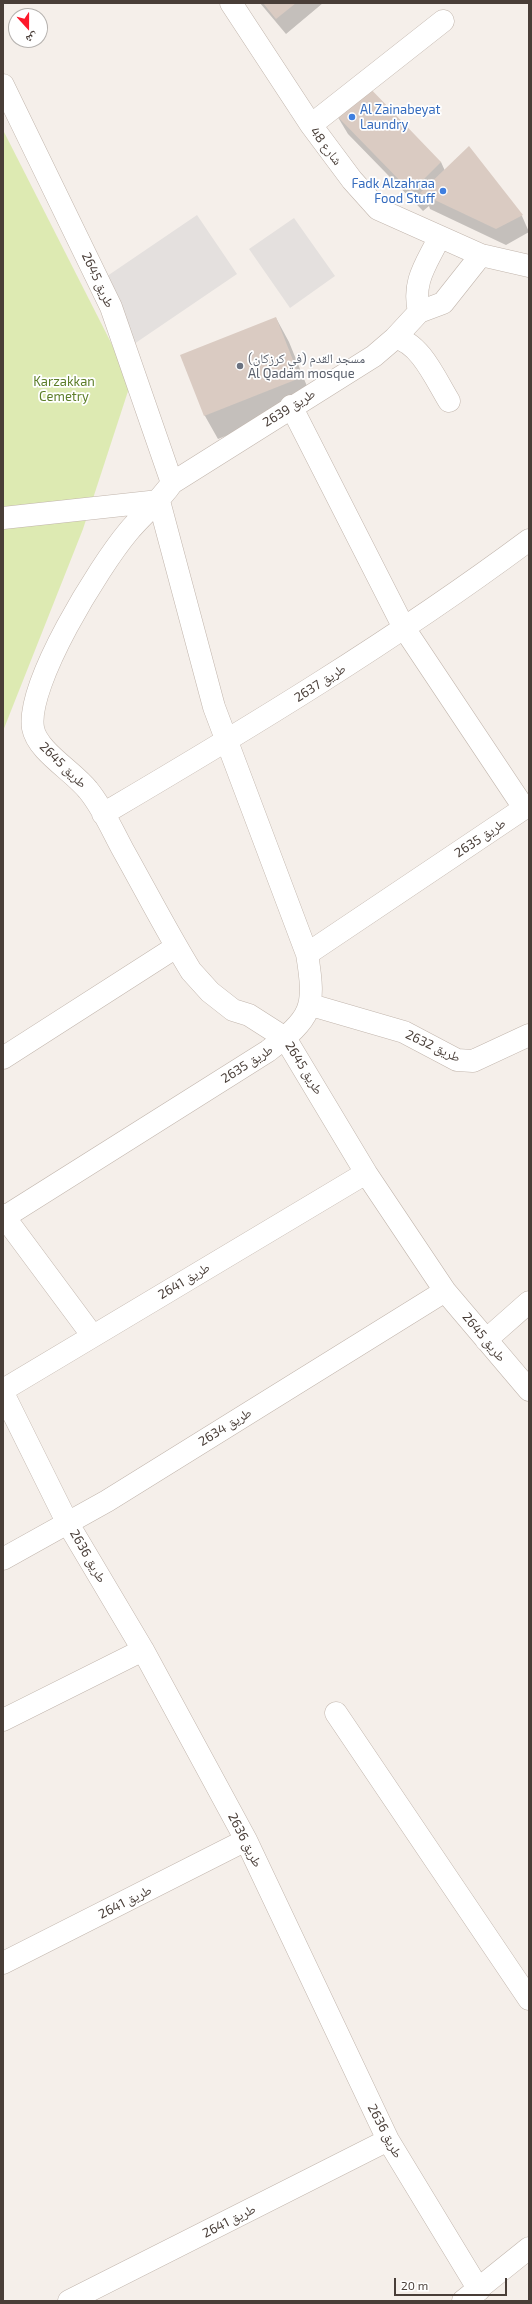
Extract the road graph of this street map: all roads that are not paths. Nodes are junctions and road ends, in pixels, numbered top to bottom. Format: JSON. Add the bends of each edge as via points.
{"nodes":[{"id":1,"x":231,"y":3,"type":"edge"},
{"id":2,"x":443,"y":21,"type":"dead end"},
{"id":3,"x":3,"y":85,"type":"edge"},
{"id":4,"x":311,"y":125,"type":"junction"},
{"id":5,"x":439,"y":238,"type":"junction"},
{"id":6,"x":529,"y":251,"type":"edge"},
{"id":7,"x":481,"y":255,"type":"junction"},
{"id":8,"x":520,"y":264,"type":"edge"},
{"id":9,"x":419,"y":312,"type":"junction"},
{"id":10,"x":396,"y":338,"type":"junction"},
{"id":11,"x":449,"y":401,"type":"dead end"},
{"id":12,"x":291,"y":406,"type":"junction"},
{"id":13,"x":172,"y":483,"type":"junction"},
{"id":14,"x":159,"y":502,"type":"junction"},
{"id":15,"x":3,"y":518,"type":"edge"},
{"id":16,"x":529,"y":540,"type":"edge"},
{"id":17,"x":404,"y":628,"type":"junction"},
{"id":18,"x":226,"y":742,"type":"junction"},
{"id":19,"x":527,"y":807,"type":"edge"},
{"id":20,"x":104,"y":814,"type":"junction"},
{"id":21,"x":176,"y":947,"type":"junction"},
{"id":22,"x":306,"y":954,"type":"junction"},
{"id":23,"x":311,"y":1004,"type":"junction"},
{"id":24,"x":285,"y":1038,"type":"junction"},
{"id":25,"x":525,"y":1043,"type":"edge"},
{"id":26,"x":3,"y":1058,"type":"edge"},
{"id":27,"x":366,"y":1173,"type":"junction"},
{"id":28,"x":4,"y":1217,"type":"edge"},
{"id":29,"x":445,"y":1291,"type":"junction"},
{"id":30,"x":529,"y":1302,"type":"edge"},
{"id":31,"x":92,"y":1335,"type":"junction"},
{"id":32,"x":486,"y":1340,"type":"junction"},
{"id":33,"x":529,"y":1390,"type":"edge"},
{"id":34,"x":3,"y":1391,"type":"edge"},
{"id":35,"x":67,"y":1522,"type":"junction"},
{"id":36,"x":3,"y":1559,"type":"edge"},
{"id":37,"x":143,"y":1650,"type":"junction"},
{"id":38,"x":336,"y":1713,"type":"dead end"},
{"id":39,"x":3,"y":1720,"type":"edge"},
{"id":40,"x":246,"y":1840,"type":"junction"},
{"id":41,"x":3,"y":1963,"type":"edge"},
{"id":42,"x":529,"y":1999,"type":"edge"},
{"id":43,"x":388,"y":2140,"type":"junction"},
{"id":44,"x":529,"y":2248,"type":"edge"},
{"id":45,"x":471,"y":2296,"type":"edge"},
{"id":46,"x":69,"y":2301,"type":"edge"}],
"edges":[{"from":1,"to":4,"type":"street","name":"شارع 48"},
{"from":2,"to":4,"type":"street"},
{"from":3,"to":13,"type":"street","name":"طريق 2645","via":[[112,307]]},
{"from":4,"to":5,"type":"street","name":"شارع 48","via":[[352,180],[378,209]]},
{"from":5,"to":7,"type":"street","name":"شارع 48"},
{"from":5,"to":9,"type":"street","via":[[416,287]]},
{"from":6,"to":8,"type":"street"},
{"from":7,"to":8,"type":"street","name":"شارع 48"},
{"from":7,"to":9,"type":"street","name":"طريق 2639","via":[[443,303]]},
{"from":9,"to":10,"type":"street","name":"طريق 2639"},
{"from":10,"to":11,"type":"street","via":[[405,340],[416,348]]},
{"from":10,"to":12,"type":"street","name":"طريق 2639","via":[[374,356]]},
{"from":12,"to":13,"type":"street","name":"طريق 2639"},
{"from":12,"to":17,"type":"street"},
{"from":13,"to":14,"type":"street","name":"طريق 2639"},
{"from":14,"to":15,"type":"street"},
{"from":14,"to":18,"type":"street","via":[[204,675]]},
{"from":14,"to":20,"type":"street","name":"طريق 2645","via":[[128,532],[84,597],[60,641],[34,705],[33,729],[38,740],[76,776]]},
{"from":16,"to":17,"type":"street","name":"طريق 2637"},
{"from":17,"to":18,"type":"street","name":"طريق 2637"},
{"from":17,"to":19,"type":"street"},
{"from":18,"to":20,"type":"street","name":"طريق 2637"},
{"from":18,"to":22,"type":"street"},
{"from":19,"to":22,"type":"street","name":"طريق 2635"},
{"from":20,"to":21,"type":"street","name":"طريق 2645"},
{"from":21,"to":24,"type":"street","name":"طريق 2645","via":[[191,971],[210,992],[233,1010],[249,1015]]},
{"from":21,"to":26,"type":"street"},
{"from":22,"to":23,"type":"street","name":"طريق 2635","via":[[312,984]]},
{"from":23,"to":24,"type":"street","name":"طريق 2635","via":[[305,1019]]},
{"from":23,"to":25,"type":"street","name":"طريق 2632","via":[[404,1032],[457,1060],[473,1061]]},
{"from":24,"to":27,"type":"street","name":"طريق 2645"},
{"from":24,"to":28,"type":"street","name":"طريق 2635","via":[[261,1056]]},
{"from":27,"to":29,"type":"street","name":"طريق 2645"},
{"from":27,"to":31,"type":"street","name":"طريق 2641"},
{"from":28,"to":31,"type":"street","name":"طريق 2635"},
{"from":29,"to":32,"type":"street","name":"طريق 2645"},
{"from":29,"to":35,"type":"street","name":"طريق 2634","via":[[107,1501]]},
{"from":30,"to":32,"type":"street"},
{"from":31,"to":34,"type":"street","name":"طريق 2641"},
{"from":32,"to":33,"type":"street","name":"طريق 2645"},
{"from":34,"to":35,"type":"street","name":"طريق 2636"},
{"from":35,"to":36,"type":"street","name":"طريق 2634"},
{"from":35,"to":37,"type":"street","name":"طريق 2636"},
{"from":37,"to":39,"type":"street"},
{"from":37,"to":40,"type":"street","name":"طريق 2636"},
{"from":38,"to":42,"type":"street"},
{"from":40,"to":41,"type":"street","name":"طريق 2641"},
{"from":40,"to":43,"type":"street","name":"طريق 2636"},
{"from":43,"to":45,"type":"street","name":"طريق 2636"},
{"from":43,"to":46,"type":"street","name":"طريق 2641"},
{"from":44,"to":45,"type":"street"}]}
